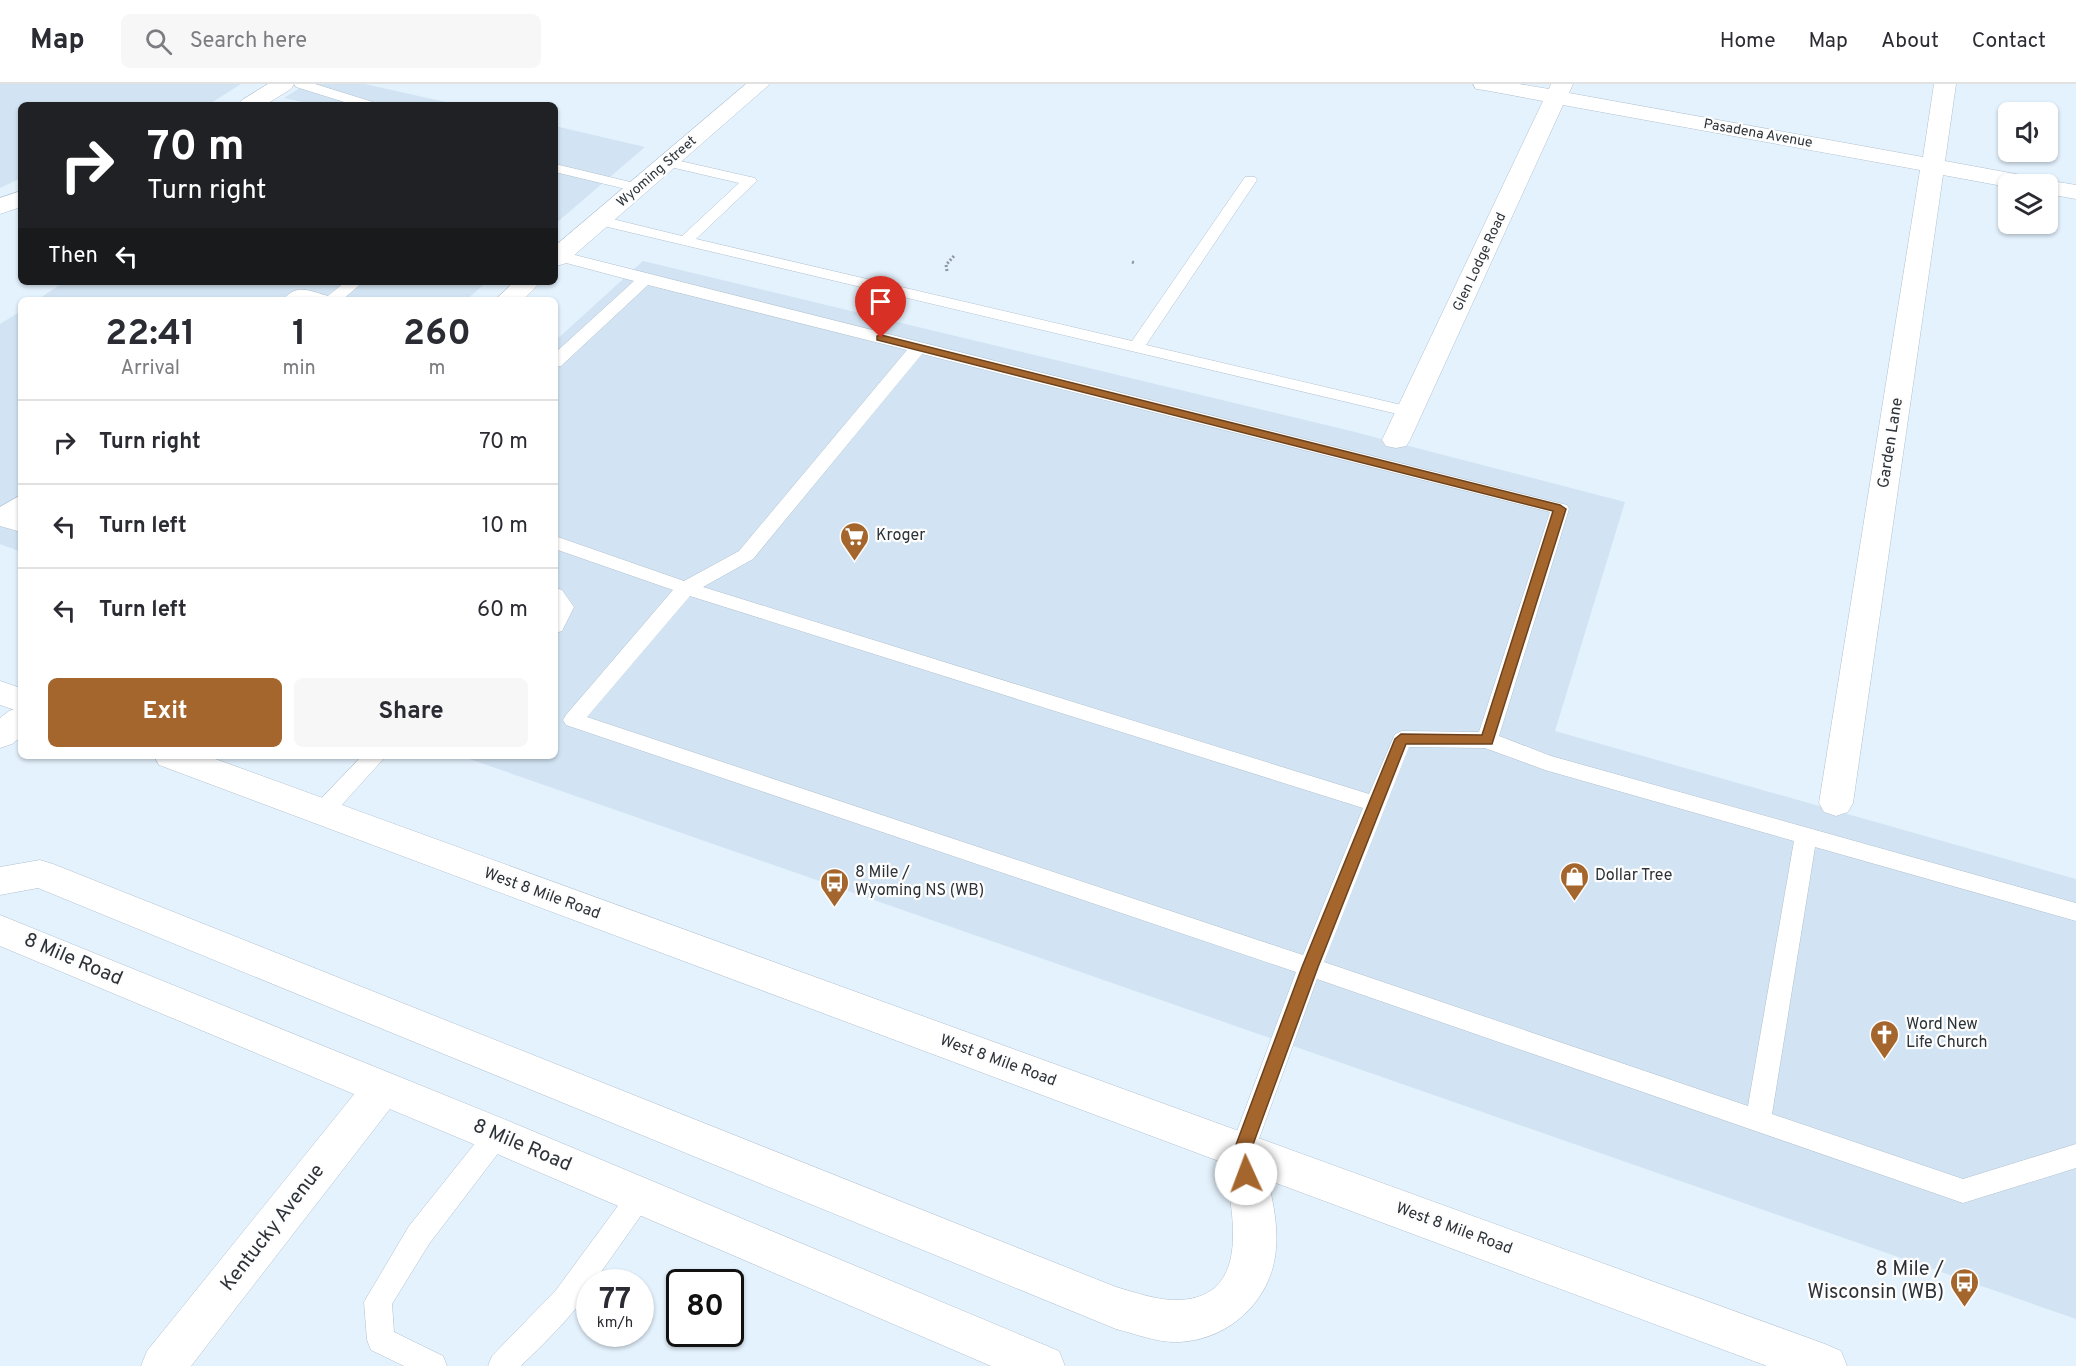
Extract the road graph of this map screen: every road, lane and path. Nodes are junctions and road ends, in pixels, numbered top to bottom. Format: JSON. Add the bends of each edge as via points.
{"nodes":[{"id":1,"x":283,"y":84,"type":"edge"},
{"id":2,"x":301,"y":84,"type":"edge"},
{"id":3,"x":759,"y":84,"type":"edge"},
{"id":4,"x":1484,"y":84,"type":"edge"},
{"id":5,"x":1945,"y":84,"type":"edge"},
{"id":6,"x":1559,"y":91,"type":"edge"},
{"id":7,"x":255,"y":102,"type":"edge"},
{"id":8,"x":358,"y":102,"type":"edge"},
{"id":9,"x":667,"y":162,"type":"junction"},
{"id":10,"x":1933,"y":166,"type":"junction"},
{"id":11,"x":558,"y":169,"type":"edge"},
{"id":12,"x":1998,"y":178,"type":"edge"},
{"id":13,"x":1250,"y":180,"type":"dead end"},
{"id":14,"x":638,"y":188,"type":"junction"},
{"id":15,"x":2058,"y":189,"type":"edge"},
{"id":16,"x":2076,"y":192,"type":"edge"},
{"id":17,"x":18,"y":199,"type":"edge"},
{"id":18,"x":0,"y":207,"type":"edge"},
{"id":19,"x":600,"y":221,"type":"junction"},
{"id":20,"x":685,"y":242,"type":"junction"},
{"id":21,"x":954,"y":256,"type":"dead end"},
{"id":22,"x":558,"y":257,"type":"edge"},
{"id":23,"x":558,"y":258,"type":"edge"},
{"id":24,"x":947,"y":271,"type":"dead end"},
{"id":25,"x":645,"y":279,"type":"junction"},
{"id":26,"x":351,"y":285,"type":"edge"},
{"id":27,"x":526,"y":285,"type":"edge"},
{"id":28,"x":295,"y":297,"type":"edge"},
{"id":29,"x":315,"y":297,"type":"edge"},
{"id":30,"x":336,"y":297,"type":"edge"},
{"id":31,"x":512,"y":297,"type":"edge"},
{"id":32,"x":1136,"y":347,"type":"junction"},
{"id":33,"x":918,"y":348,"type":"junction"},
{"id":34,"x":558,"y":359,"type":"edge"},
{"id":35,"x":1410,"y":412,"type":"junction"},
{"id":36,"x":1396,"y":440,"type":"dead end"},
{"id":37,"x":18,"y":503,"type":"edge"},
{"id":38,"x":0,"y":516,"type":"edge"},
{"id":39,"x":18,"y":522,"type":"edge"},
{"id":40,"x":558,"y":543,"type":"edge"},
{"id":41,"x":686,"y":588,"type":"junction"},
{"id":42,"x":558,"y":599,"type":"edge"},
{"id":43,"x":558,"y":620,"type":"edge"},
{"id":44,"x":0,"y":692,"type":"edge"},
{"id":45,"x":18,"y":699,"type":"edge"},
{"id":46,"x":18,"y":721,"type":"edge"},
{"id":47,"x":0,"y":736,"type":"edge"},
{"id":48,"x":1487,"y":740,"type":"junction"},
{"id":49,"x":179,"y":759,"type":"edge"},
{"id":50,"x":372,"y":759,"type":"edge"},
{"id":51,"x":1836,"y":803,"type":"dead end"},
{"id":52,"x":1376,"y":804,"type":"junction"},
{"id":53,"x":322,"y":812,"type":"junction"},
{"id":54,"x":1806,"y":836,"type":"junction"},
{"id":55,"x":0,"y":881,"type":"edge"},
{"id":56,"x":2076,"y":912,"type":"edge"},
{"id":57,"x":0,"y":930,"type":"edge"},
{"id":58,"x":1310,"y":967,"type":"junction"},
{"id":59,"x":382,"y":1089,"type":"junction"},
{"id":60,"x":1758,"y":1120,"type":"junction"},
{"id":61,"x":497,"y":1135,"type":"junction"},
{"id":62,"x":1243,"y":1150,"type":"junction"},
{"id":63,"x":2076,"y":1156,"type":"edge"},
{"id":64,"x":640,"y":1196,"type":"junction"},
{"id":65,"x":163,"y":1366,"type":"edge"},
{"id":66,"x":433,"y":1366,"type":"edge"},
{"id":67,"x":502,"y":1366,"type":"edge"},
{"id":68,"x":1043,"y":1366,"type":"edge"},
{"id":69,"x":1825,"y":1366,"type":"edge"}],
"edges":[{"from":1,"to":7,"type":"main road"},
{"from":2,"to":8,"type":"lane"},
{"from":3,"to":9,"type":"main road","name":"Wyoming Street"},
{"from":4,"to":6,"type":"main road","name":"Pasadena Avenue"},
{"from":5,"to":10,"type":"main road","name":"Garden Lane"},
{"from":6,"to":10,"type":"main road","name":"Pasadena Avenue"},
{"from":6,"to":35,"type":"main road","name":"Glen Lodge Road"},
{"from":9,"to":14,"type":"main road","name":"Wyoming Street"},
{"from":9,"to":20,"type":"lane","via":[[750,181]]},
{"from":10,"to":12,"type":"main road","name":"Pasadena Avenue"},
{"from":10,"to":51,"type":"main road","name":"Garden Lane"},
{"from":11,"to":14,"type":"lane"},
{"from":13,"to":32,"type":"lane"},
{"from":14,"to":19,"type":"main road","name":"Wyoming Street"},
{"from":15,"to":16,"type":"main road"},
{"from":17,"to":18,"type":"main road"},
{"from":19,"to":20,"type":"lane"},
{"from":19,"to":22,"type":"main road","name":"Wyoming Street"},
{"from":20,"to":32,"type":"lane"},
{"from":21,"to":24,"type":"path","via":[[946,265]]},
{"from":23,"to":25,"type":"lane"},
{"from":25,"to":33,"type":"lane"},
{"from":25,"to":34,"type":"lane"},
{"from":26,"to":30,"type":"lane"},
{"from":27,"to":31,"type":"main road"},
{"from":28,"to":29,"type":"lane","via":[[300,293]]},
{"from":32,"to":35,"type":"lane"},
{"from":33,"to":41,"type":"lane","via":[[746,555]]},
{"from":33,"to":48,"type":"lane","via":[[1560,509]]},
{"from":35,"to":36,"type":"main road","name":"Glen Lodge Road"},
{"from":37,"to":38,"type":"lane"},
{"from":38,"to":39,"type":"main road"},
{"from":40,"to":41,"type":"lane"},
{"from":41,"to":52,"type":"lane"},
{"from":41,"to":58,"type":"lane","via":[[573,720]]},
{"from":42,"to":43,"type":"lane","via":[[564,607]]},
{"from":44,"to":45,"type":"main road"},
{"from":46,"to":47,"type":"main road"},
{"from":48,"to":52,"type":"lane","via":[[1401,739]]},
{"from":48,"to":54,"type":"lane","via":[[1545,762]]},
{"from":49,"to":53,"type":"main road","name":"West 8 Mile Road"},
{"from":50,"to":53,"type":"lane"},
{"from":52,"to":58,"type":"lane"},
{"from":53,"to":62,"type":"main road","name":"West 8 Mile Road"},
{"from":54,"to":56,"type":"lane"},
{"from":54,"to":60,"type":"lane"},
{"from":55,"to":62,"type":"main road","via":[[40,874],[1116,1308],[1153,1318],[1197,1318],[1234,1298],[1246,1280],[1254,1240]]},
{"from":57,"to":59,"type":"main road","name":"8 Mile Road"},
{"from":58,"to":60,"type":"lane"},
{"from":58,"to":62,"type":"lane"},
{"from":59,"to":61,"type":"main road","name":"8 Mile Road"},
{"from":59,"to":65,"type":"main road","name":"Kentucky Avenue"},
{"from":60,"to":63,"type":"lane","via":[[1963,1191]]},
{"from":61,"to":64,"type":"main road","name":"8 Mile Road"},
{"from":61,"to":66,"type":"lane","via":[[419,1236],[378,1302],[381,1340]]},
{"from":62,"to":69,"type":"main road","name":"West 8 Mile Road"},
{"from":64,"to":67,"type":"lane","via":[[567,1299]]},
{"from":64,"to":68,"type":"main road","name":"8 Mile Road"}]}
